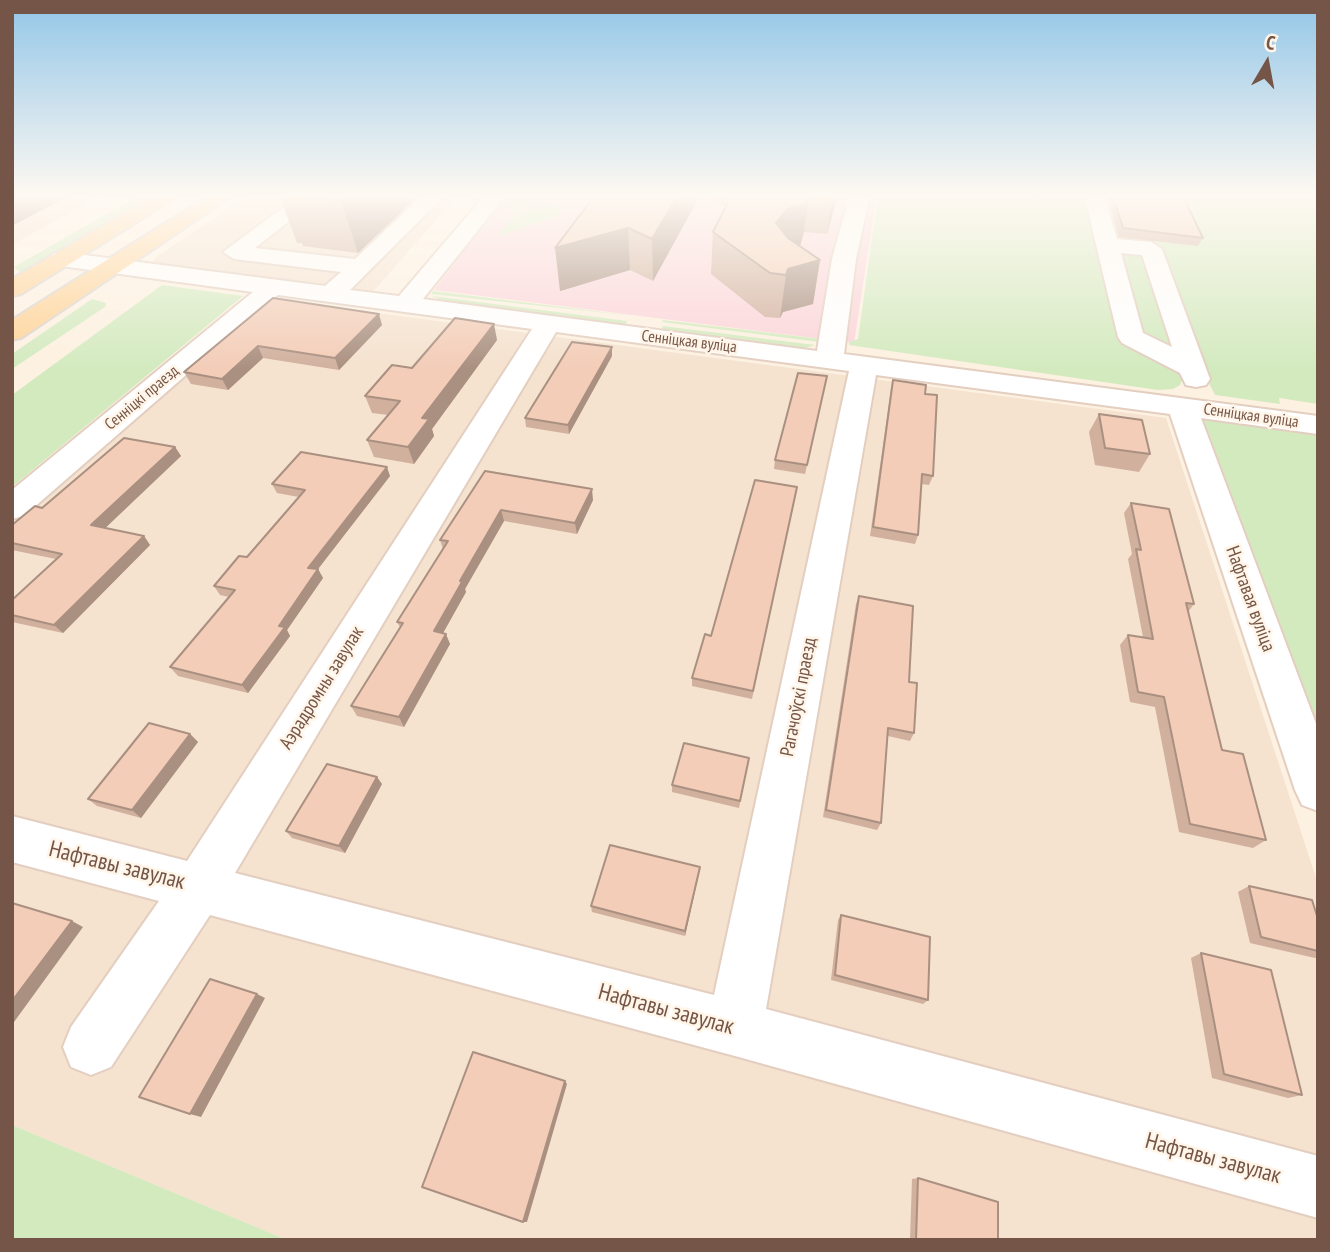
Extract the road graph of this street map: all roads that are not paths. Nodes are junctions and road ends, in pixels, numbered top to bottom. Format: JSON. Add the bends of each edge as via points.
{"nodes":[{"id":1,"x":72,"y":252,"type":"edge"},
{"id":2,"x":136,"y":252,"type":"edge"},
{"id":3,"x":245,"y":252,"type":"edge"},
{"id":4,"x":375,"y":252,"type":"edge"},
{"id":5,"x":449,"y":252,"type":"edge"},
{"id":6,"x":835,"y":252,"type":"edge"},
{"id":7,"x":1111,"y":252,"type":"edge"},
{"id":8,"x":1152,"y":252,"type":"edge"},
{"id":9,"x":61,"y":259,"type":"junction"},
{"id":10,"x":114,"y":267,"type":"junction"},
{"id":11,"x":360,"y":267,"type":"junction"},
{"id":12,"x":272,"y":288,"type":"junction"},
{"id":13,"x":12,"y":289,"type":"edge"},
{"id":14,"x":814,"y":290,"type":"dead end"},
{"id":15,"x":330,"y":295,"type":"junction"},
{"id":16,"x":405,"y":305,"type":"junction"},
{"id":17,"x":837,"y":306,"type":"junction"},
{"id":18,"x":548,"y":324,"type":"junction"},
{"id":19,"x":12,"y":332,"type":"edge"},
{"id":20,"x":847,"y":363,"type":"junction"},
{"id":21,"x":1192,"y":368,"type":"junction"},
{"id":22,"x":1194,"y":408,"type":"junction"},
{"id":23,"x":1318,"y":425,"type":"edge"},
{"id":24,"x":12,"y":508,"type":"edge"},
{"id":25,"x":1318,"y":790,"type":"edge"},
{"id":26,"x":12,"y":839,"type":"edge"},
{"id":27,"x":199,"y":887,"type":"junction"},
{"id":28,"x":735,"y":1028,"type":"junction"},
{"id":29,"x":91,"y":1048,"type":"dead end"},
{"id":30,"x":1318,"y":1187,"type":"edge"}],
"edges":[{"from":1,"to":9,"type":"main road"},
{"from":2,"to":10,"type":"main road"},
{"from":3,"to":11,"type":"street"},
{"from":4,"to":11,"type":"street"},
{"from":5,"to":16,"type":"street"},
{"from":6,"to":17,"type":"street","name":"Рагачоўскі праезд"},
{"from":7,"to":21,"type":"street","via":[[1132,337]]},
{"from":8,"to":21,"type":"street","name":"Нафтавая вуліца"},
{"from":9,"to":10,"type":"street","name":"Сенніцкая вуліца"},
{"from":9,"to":13,"type":"main road"},
{"from":10,"to":12,"type":"street","name":"Сенніцкая вуліца"},
{"from":10,"to":19,"type":"main road"},
{"from":11,"to":15,"type":"street"},
{"from":12,"to":15,"type":"street","name":"Сенніцкая вуліца"},
{"from":12,"to":24,"type":"street","name":"Сенніцкі праезд"},
{"from":14,"to":17,"type":"street"},
{"from":15,"to":16,"type":"street","name":"Сенніцкая вуліца"},
{"from":16,"to":18,"type":"street","name":"Сенніцкая вуліца"},
{"from":17,"to":20,"type":"street","name":"Рагачоўскі праезд"},
{"from":18,"to":20,"type":"street","name":"Сенніцкая вуліца"},
{"from":18,"to":27,"type":"street","name":"Аэрадромны завулак"},
{"from":20,"to":22,"type":"street","name":"Сенніцкая вуліца"},
{"from":20,"to":28,"type":"street","name":"Рагачоўскі праезд"},
{"from":21,"to":22,"type":"street","name":"Нафтавая вуліца"},
{"from":22,"to":23,"type":"street","name":"Сенніцкая вуліца"},
{"from":22,"to":25,"type":"street","name":"Нафтавая вуліца"},
{"from":26,"to":27,"type":"street","name":"Нафтавы завулак"},
{"from":27,"to":28,"type":"street","name":"Нафтавы завулак"},
{"from":27,"to":29,"type":"street","name":"Аэрадромны завулак"},
{"from":28,"to":30,"type":"street","name":"Нафтавы завулак"}]}
